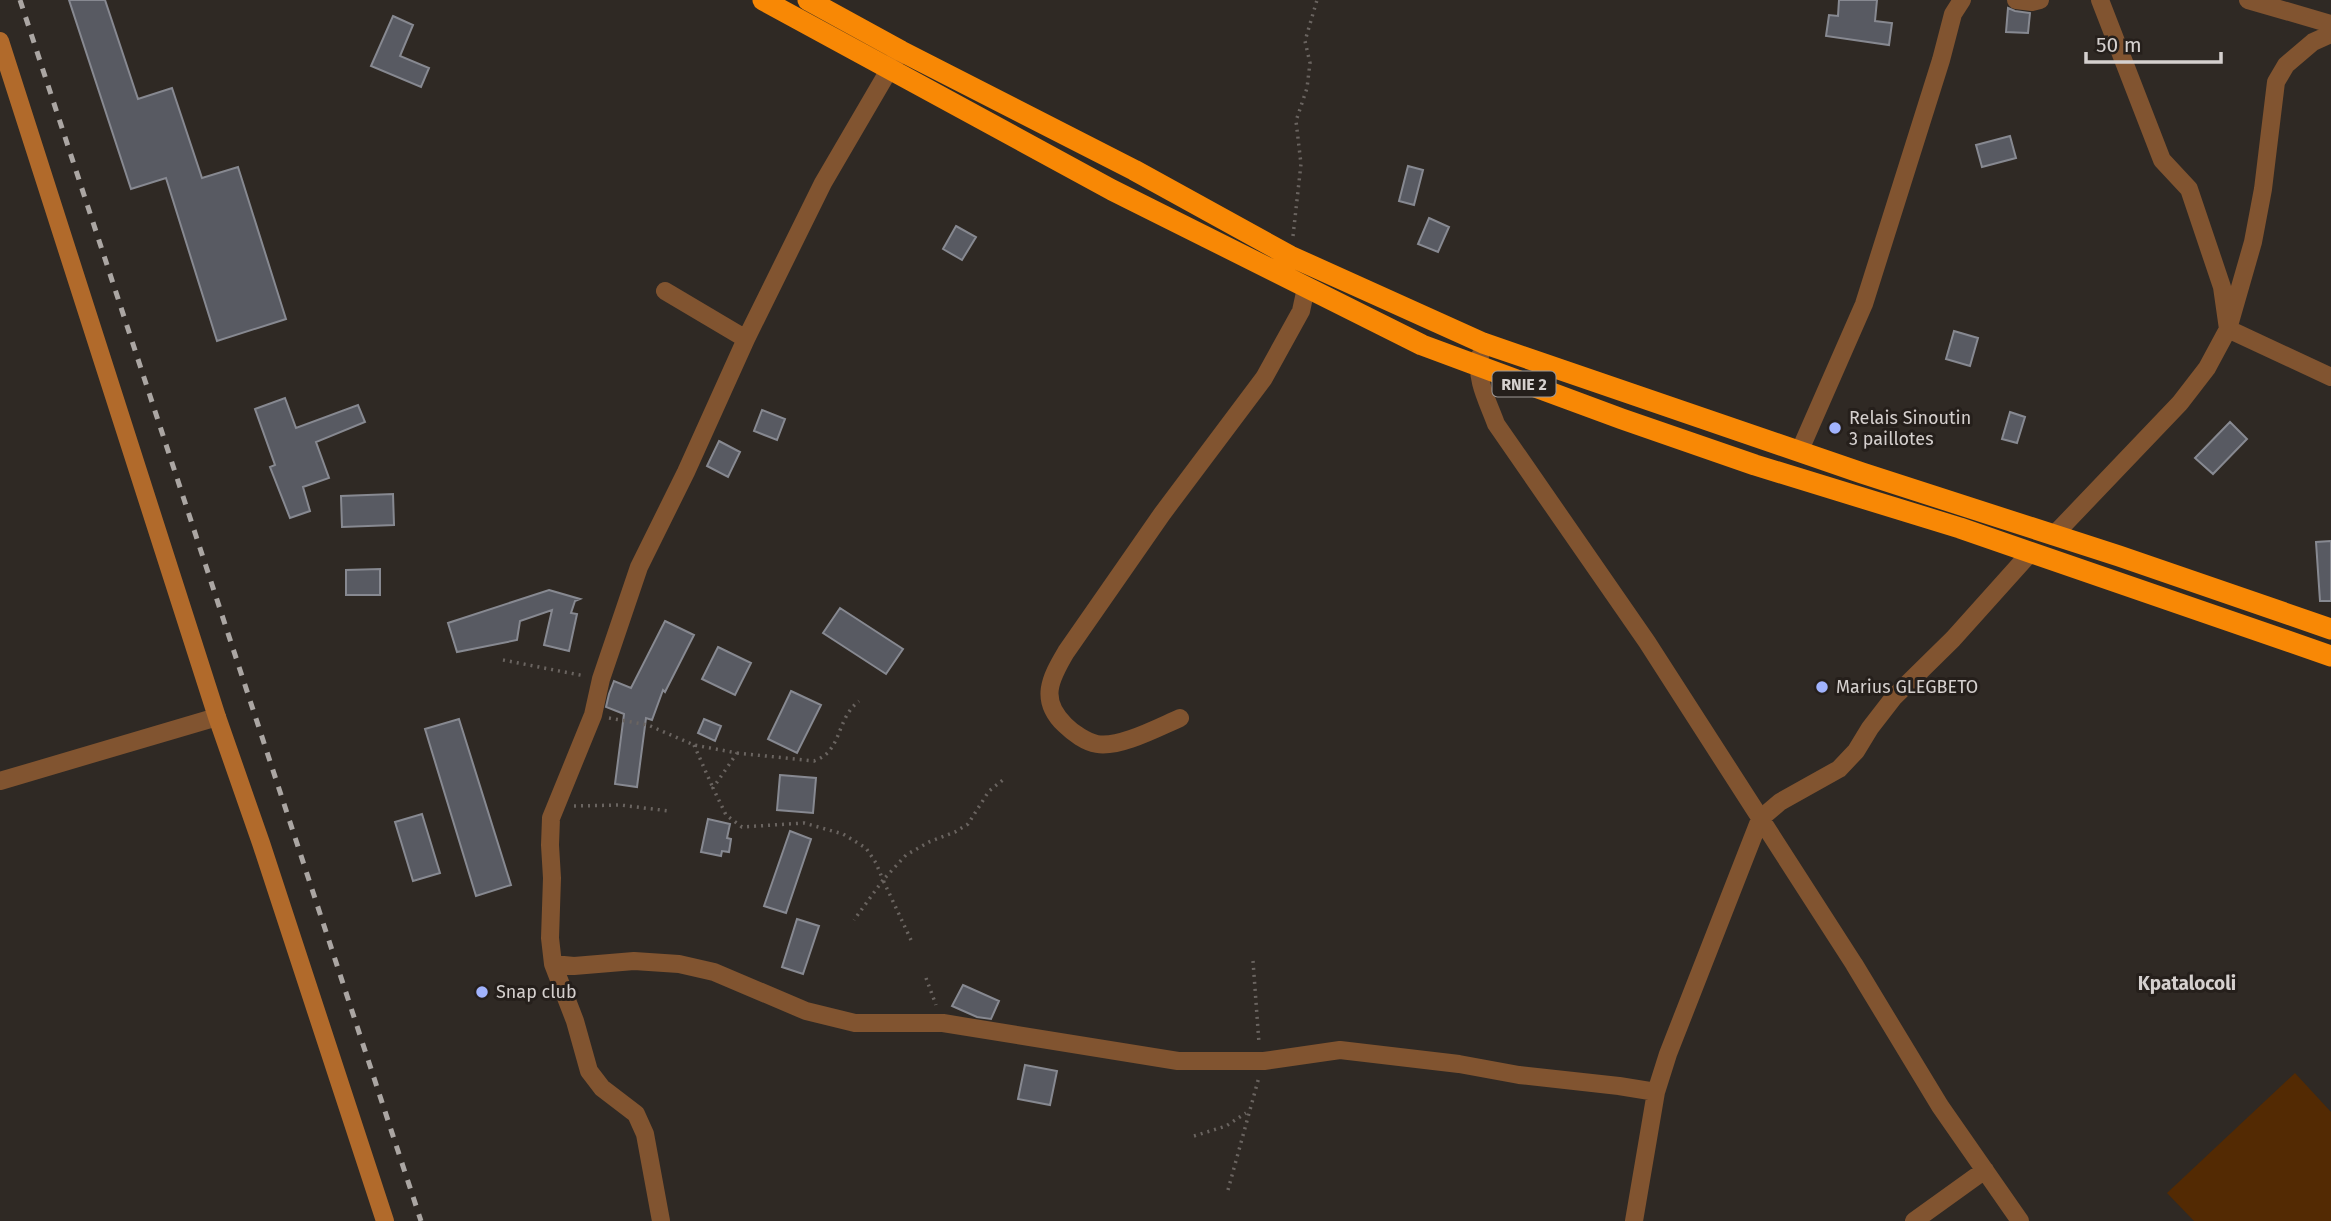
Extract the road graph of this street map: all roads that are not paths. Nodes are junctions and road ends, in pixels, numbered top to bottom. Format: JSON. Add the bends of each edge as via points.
{"nodes":[{"id":1,"x":763,"y":0,"type":"edge"},
{"id":2,"x":808,"y":0,"type":"edge"},
{"id":3,"x":1962,"y":0,"type":"edge"},
{"id":4,"x":2017,"y":0,"type":"edge"},
{"id":5,"x":2040,"y":0,"type":"edge"},
{"id":6,"x":2100,"y":0,"type":"edge"},
{"id":7,"x":2248,"y":0,"type":"edge"},
{"id":8,"x":2331,"y":24,"type":"edge"},
{"id":9,"x":2331,"y":34,"type":"edge"},
{"id":10,"x":0,"y":41,"type":"edge"},
{"id":11,"x":901,"y":51,"type":"junction"},
{"id":12,"x":888,"y":69,"type":"junction"},
{"id":13,"x":1306,"y":288,"type":"junction"},
{"id":14,"x":665,"y":292,"type":"dead end"},
{"id":15,"x":2228,"y":329,"type":"junction"},
{"id":16,"x":746,"y":339,"type":"junction"},
{"id":17,"x":1483,"y":342,"type":"junction"},
{"id":18,"x":1477,"y":367,"type":"junction"},
{"id":19,"x":2331,"y":377,"type":"edge"},
{"id":20,"x":1800,"y":450,"type":"junction"},
{"id":21,"x":2053,"y":536,"type":"junction"},
{"id":22,"x":2031,"y":552,"type":"junction"},
{"id":23,"x":2331,"y":629,"type":"edge"},
{"id":24,"x":2331,"y":656,"type":"edge"},
{"id":25,"x":217,"y":717,"type":"junction"},
{"id":26,"x":1180,"y":718,"type":"dead end"},
{"id":27,"x":0,"y":781,"type":"edge"},
{"id":28,"x":1760,"y":820,"type":"junction"},
{"id":29,"x":553,"y":964,"type":"junction"},
{"id":30,"x":1656,"y":1093,"type":"junction"},
{"id":31,"x":1985,"y":1170,"type":"junction"},
{"id":32,"x":385,"y":1221,"type":"edge"},
{"id":33,"x":661,"y":1221,"type":"edge"},
{"id":34,"x":1634,"y":1221,"type":"edge"},
{"id":35,"x":1914,"y":1221,"type":"edge"},
{"id":36,"x":2020,"y":1221,"type":"edge"}],
"edges":[{"from":1,"to":12,"type":"highway","number":"RNIE 2"},
{"from":2,"to":11,"type":"highway","number":"RNIE 2"},
{"from":3,"to":20,"type":"street","via":[[1864,304]]},
{"from":4,"to":5,"type":"street"},
{"from":6,"to":15,"type":"street","via":[[2162,160],[2189,189],[2222,287]]},
{"from":7,"to":8,"type":"street"},
{"from":9,"to":15,"type":"street","via":[[2304,49],[2276,82],[2253,242]]},
{"from":10,"to":25,"type":"street"},
{"from":11,"to":12,"type":"street"},
{"from":11,"to":17,"type":"highway","number":"RNIE 2","via":[[1290,256]]},
{"from":12,"to":13,"type":"highway","number":"RNIE 2"},
{"from":12,"to":16,"type":"street","via":[[823,183]]},
{"from":13,"to":18,"type":"highway","number":"RNIE 2"},
{"from":13,"to":26,"type":"street","via":[[1301,311],[1264,378],[1162,514],[1055,671],[1049,687],[1056,716],[1073,733],[1097,744],[1131,738]]},
{"from":14,"to":16,"type":"street"},
{"from":15,"to":19,"type":"street"},
{"from":15,"to":21,"type":"street","via":[[2207,368],[2180,403]]},
{"from":16,"to":29,"type":"street","via":[[639,567],[593,715],[551,818]]},
{"from":17,"to":18,"type":"street"},
{"from":17,"to":20,"type":"highway","number":"RNIE 2"},
{"from":18,"to":22,"type":"highway","number":"RNIE 2","via":[[1755,465]]},
{"from":18,"to":28,"type":"street","via":[[1496,424],[1647,642]]},
{"from":20,"to":21,"type":"highway","number":"RNIE 2"},
{"from":21,"to":23,"type":"highway","number":"RNIE 2"},
{"from":22,"to":24,"type":"highway","number":"RNIE 2"},
{"from":22,"to":28,"type":"street","via":[[1894,697],[1839,769],[1780,802]]},
{"from":25,"to":27,"type":"street"},
{"from":25,"to":32,"type":"street"},
{"from":28,"to":30,"type":"street"},
{"from":28,"to":31,"type":"street"},
{"from":29,"to":30,"type":"street","via":[[679,964],[714,972],[806,1011],[855,1023],[943,1023],[1178,1061],[1264,1061],[1340,1050]]},
{"from":29,"to":33,"type":"street","via":[[589,1071],[602,1088],[636,1114],[645,1134]]},
{"from":30,"to":34,"type":"street"},
{"from":31,"to":35,"type":"street"},
{"from":31,"to":36,"type":"street"}]}
